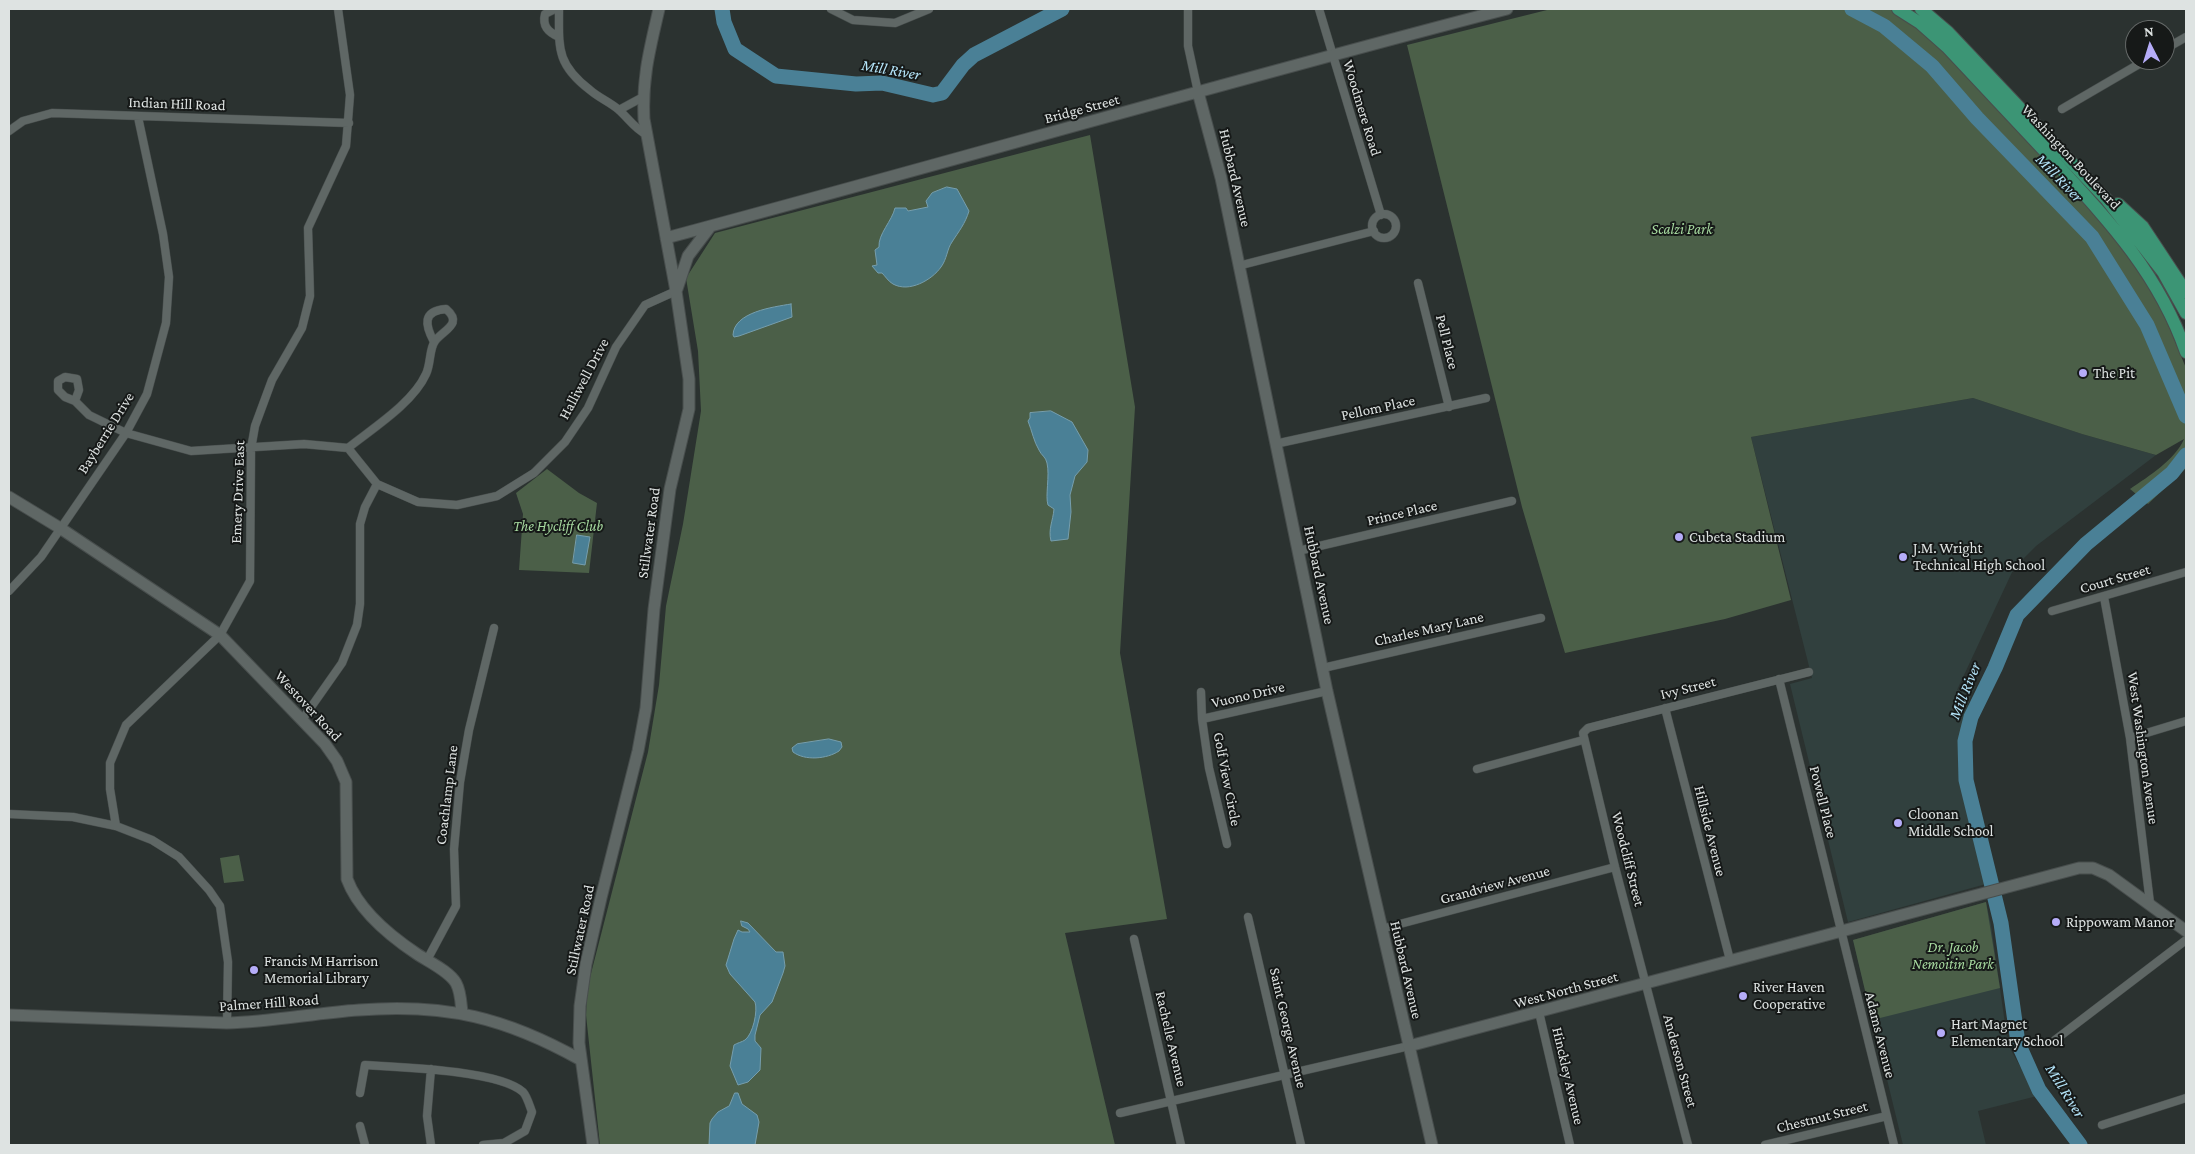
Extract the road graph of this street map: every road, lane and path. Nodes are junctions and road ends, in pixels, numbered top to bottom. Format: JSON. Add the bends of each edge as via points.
{"nodes":[{"id":1,"x":338,"y":9,"type":"edge"},
{"id":2,"x":555,"y":9,"type":"edge"},
{"id":3,"x":559,"y":9,"type":"edge"},
{"id":4,"x":659,"y":9,"type":"edge"},
{"id":5,"x":831,"y":9,"type":"edge"},
{"id":6,"x":930,"y":9,"type":"edge"},
{"id":7,"x":1188,"y":9,"type":"edge"},
{"id":8,"x":1319,"y":9,"type":"edge"},
{"id":9,"x":1506,"y":9,"type":"edge"},
{"id":10,"x":1898,"y":9,"type":"edge"},
{"id":11,"x":1921,"y":9,"type":"edge"},
{"id":12,"x":559,"y":36,"type":"junction"},
{"id":13,"x":2186,"y":37,"type":"edge"},
{"id":14,"x":2175,"y":43,"type":"edge"},
{"id":15,"x":1332,"y":54,"type":"junction"},
{"id":16,"x":2129,"y":70,"type":"edge"},
{"id":17,"x":1198,"y":92,"type":"junction"},
{"id":18,"x":643,"y":97,"type":"junction"},
{"id":19,"x":2062,"y":109,"type":"dead end"},
{"id":20,"x":619,"y":110,"type":"junction"},
{"id":21,"x":138,"y":117,"type":"junction"},
{"id":22,"x":349,"y":123,"type":"junction"},
{"id":23,"x":9,"y":131,"type":"edge"},
{"id":24,"x":647,"y":135,"type":"junction"},
{"id":25,"x":2107,"y":200,"type":"junction"},
{"id":26,"x":1381,"y":215,"type":"junction"},
{"id":27,"x":710,"y":226,"type":"junction"},
{"id":28,"x":1374,"y":231,"type":"junction"},
{"id":29,"x":666,"y":238,"type":"junction"},
{"id":30,"x":1238,"y":266,"type":"junction"},
{"id":31,"x":1418,"y":282,"type":"dead end"},
{"id":32,"x":676,"y":291,"type":"junction"},
{"id":33,"x":2186,"y":292,"type":"edge"},
{"id":34,"x":2186,"y":313,"type":"edge"},
{"id":35,"x":434,"y":342,"type":"dead end"},
{"id":36,"x":2186,"y":352,"type":"edge"},
{"id":37,"x":1486,"y":398,"type":"dead end"},
{"id":38,"x":76,"y":401,"type":"dead end"},
{"id":39,"x":1449,"y":407,"type":"junction"},
{"id":40,"x":126,"y":433,"type":"junction"},
{"id":41,"x":1275,"y":444,"type":"junction"},
{"id":42,"x":348,"y":448,"type":"junction"},
{"id":43,"x":251,"y":449,"type":"junction"},
{"id":44,"x":377,"y":484,"type":"junction"},
{"id":45,"x":9,"y":497,"type":"edge"},
{"id":46,"x":1512,"y":501,"type":"dead end"},
{"id":47,"x":60,"y":528,"type":"junction"},
{"id":48,"x":1298,"y":551,"type":"junction"},
{"id":49,"x":2186,"y":572,"type":"edge"},
{"id":50,"x":9,"y":591,"type":"edge"},
{"id":51,"x":2104,"y":597,"type":"junction"},
{"id":52,"x":2052,"y":611,"type":"dead end"},
{"id":53,"x":1541,"y":618,"type":"dead end"},
{"id":54,"x":494,"y":628,"type":"dead end"},
{"id":55,"x":220,"y":635,"type":"junction"},
{"id":56,"x":1323,"y":668,"type":"junction"},
{"id":57,"x":1809,"y":672,"type":"dead end"},
{"id":58,"x":1779,"y":679,"type":"junction"},
{"id":59,"x":1328,"y":691,"type":"junction"},
{"id":60,"x":1201,"y":692,"type":"dead end"},
{"id":61,"x":1665,"y":708,"type":"junction"},
{"id":62,"x":1202,"y":719,"type":"junction"},
{"id":63,"x":302,"y":720,"type":"junction"},
{"id":64,"x":2186,"y":721,"type":"edge"},
{"id":65,"x":2130,"y":738,"type":"junction"},
{"id":66,"x":1584,"y":740,"type":"junction"},
{"id":67,"x":1477,"y":769,"type":"dead end"},
{"id":68,"x":9,"y":814,"type":"edge"},
{"id":69,"x":116,"y":826,"type":"junction"},
{"id":70,"x":1226,"y":844,"type":"dead end"},
{"id":71,"x":1615,"y":867,"type":"junction"},
{"id":72,"x":2150,"y":903,"type":"junction"},
{"id":73,"x":1248,"y":918,"type":"dead end"},
{"id":74,"x":1381,"y":929,"type":"junction"},
{"id":75,"x":2186,"y":931,"type":"edge"},
{"id":76,"x":1840,"y":932,"type":"junction"},
{"id":77,"x":1134,"y":939,"type":"dead end"},
{"id":78,"x":2186,"y":940,"type":"edge"},
{"id":79,"x":427,"y":960,"type":"junction"},
{"id":80,"x":1730,"y":960,"type":"junction"},
{"id":81,"x":1646,"y":984,"type":"junction"},
{"id":82,"x":1539,"y":1012,"type":"junction"},
{"id":83,"x":462,"y":1013,"type":"junction"},
{"id":84,"x":9,"y":1015,"type":"edge"},
{"id":85,"x":227,"y":1023,"type":"junction"},
{"id":86,"x":2055,"y":1040,"type":"dead end"},
{"id":87,"x":1409,"y":1046,"type":"junction"},
{"id":88,"x":581,"y":1060,"type":"junction"},
{"id":89,"x":431,"y":1069,"type":"junction"},
{"id":90,"x":1285,"y":1075,"type":"junction"},
{"id":91,"x":360,"y":1093,"type":"dead end"},
{"id":92,"x":2186,"y":1098,"type":"edge"},
{"id":93,"x":1171,"y":1101,"type":"junction"},
{"id":94,"x":1120,"y":1112,"type":"dead end"},
{"id":95,"x":1886,"y":1116,"type":"junction"},
{"id":96,"x":2102,"y":1125,"type":"dead end"},
{"id":97,"x":360,"y":1126,"type":"dead end"},
{"id":98,"x":365,"y":1145,"type":"edge"},
{"id":99,"x":431,"y":1145,"type":"edge"},
{"id":100,"x":484,"y":1145,"type":"edge"},
{"id":101,"x":593,"y":1145,"type":"edge"},
{"id":102,"x":1181,"y":1145,"type":"edge"},
{"id":103,"x":1301,"y":1145,"type":"edge"},
{"id":104,"x":1432,"y":1145,"type":"edge"},
{"id":105,"x":1570,"y":1145,"type":"edge"},
{"id":106,"x":1688,"y":1145,"type":"edge"},
{"id":107,"x":1765,"y":1145,"type":"edge"},
{"id":108,"x":1894,"y":1145,"type":"edge"}],
"edges":[{"from":1,"to":22,"type":"street","name":"Emery Drive East","via":[[350,95]]},
{"from":2,"to":12,"type":"street","via":[[545,14],[543,21],[546,29]]},
{"from":3,"to":12,"type":"street"},
{"from":4,"to":18,"type":"main road","name":"Stillwater Road","via":[[646,59]]},
{"from":5,"to":6,"type":"street","via":[[853,20],[895,23]]},
{"from":7,"to":17,"type":"street","name":"Hubbard Avenue","via":[[1188,46]]},
{"from":8,"to":15,"type":"street","name":"Woodmere Road"},
{"from":9,"to":15,"type":"main road","name":"Bridge Street"},
{"from":10,"to":36,"type":"main road","name":"Washington Boulevard","via":[[1947,47],[2098,209],[2136,255],[2163,298]]},
{"from":11,"to":25,"type":"main road","name":"Washington Boulevard","via":[[1948,32]]},
{"from":12,"to":20,"type":"street","via":[[563,60],[571,72]]},
{"from":13,"to":14,"type":"street"},
{"from":15,"to":17,"type":"main road","name":"Bridge Street"},
{"from":15,"to":26,"type":"street","name":"Woodmere Road"},
{"from":16,"to":19,"type":"street"},
{"from":17,"to":27,"type":"main road","name":"Bridge Street"},
{"from":17,"to":30,"type":"main road","name":"Hubbard Avenue","via":[[1221,178]]},
{"from":18,"to":20,"type":"street"},
{"from":18,"to":24,"type":"main road","name":"Stillwater Road"},
{"from":20,"to":24,"type":"street"},
{"from":21,"to":22,"type":"street","name":"Indian Hill Road"},
{"from":21,"to":23,"type":"street","name":"Indian Hill Road","via":[[52,113],[23,121]]},
{"from":21,"to":40,"type":"street","name":"Bayberrie Drive","via":[[169,277],[166,323],[147,394]]},
{"from":22,"to":43,"type":"street","name":"Emery Drive East","via":[[346,146],[308,228],[310,296],[302,328],[272,380],[255,426]]},
{"from":24,"to":29,"type":"main road","name":"Stillwater Road"},
{"from":25,"to":33,"type":"main road","via":[[2119,205],[2144,227]]},
{"from":25,"to":34,"type":"main road","name":"Washington Boulevard","via":[[2164,272]]},
{"from":26,"to":28,"type":"street","via":[[1374,221]]},
{"from":26,"to":28,"type":"street","name":"Woodmere Road","via":[[1393,218],[1396,230],[1386,238]]},
{"from":27,"to":29,"type":"main road","name":"Bridge Street"},
{"from":27,"to":32,"type":"main road","via":[[688,256]]},
{"from":28,"to":30,"type":"street","name":"Woodmere Road"},
{"from":29,"to":32,"type":"main road","name":"Stillwater Road"},
{"from":30,"to":41,"type":"main road","name":"Hubbard Avenue"},
{"from":31,"to":39,"type":"street","name":"Pell Place"},
{"from":32,"to":44,"type":"street","name":"Halliwell Drive","via":[[644,305],[616,347],[588,408],[565,442],[534,474],[497,496],[458,505],[418,502]]},
{"from":32,"to":88,"type":"main road","name":"Stillwater Road","via":[[689,379],[688,409],[670,489],[654,609],[646,708],[586,964],[580,1006]]},
{"from":35,"to":42,"type":"street","via":[[426,374],[412,395]]},
{"from":37,"to":39,"type":"street","name":"Pellom Place"},
{"from":38,"to":40,"type":"street","via":[[89,414]]},
{"from":39,"to":41,"type":"street","name":"Pellom Place"},
{"from":40,"to":43,"type":"street","via":[[191,451]]},
{"from":40,"to":47,"type":"street","name":"Bayberrie Drive"},
{"from":41,"to":48,"type":"main road","name":"Hubbard Avenue"},
{"from":42,"to":43,"type":"street","via":[[304,444]]},
{"from":42,"to":44,"type":"street","name":"Halliwell Drive"},
{"from":43,"to":55,"type":"street","name":"Emery Drive East","via":[[250,581]]},
{"from":44,"to":63,"type":"street","via":[[360,524],[360,604],[356,625],[342,663]]},
{"from":45,"to":47,"type":"main road","name":"Westover Road"},
{"from":46,"to":48,"type":"street","name":"Prince Place"},
{"from":47,"to":50,"type":"street","name":"Bayberrie Drive","via":[[41,557]]},
{"from":47,"to":55,"type":"main road","name":"Westover Road"},
{"from":48,"to":56,"type":"main road","name":"Hubbard Avenue"},
{"from":49,"to":51,"type":"street","name":"Court Street"},
{"from":51,"to":52,"type":"street","name":"Court Street"},
{"from":51,"to":65,"type":"street","name":"West Washington Avenue"},
{"from":53,"to":56,"type":"street","name":"Charles Mary Lane"},
{"from":54,"to":79,"type":"street","name":"Coachlamp Lane","via":[[460,782],[454,849],[456,906]]},
{"from":55,"to":63,"type":"main road","name":"Westover Road"},
{"from":55,"to":69,"type":"street","name":"Emery Drive East","via":[[126,725],[110,763]]},
{"from":56,"to":59,"type":"main road","name":"Hubbard Avenue"},
{"from":57,"to":58,"type":"street","name":"Ivy Street"},
{"from":58,"to":61,"type":"street","name":"Ivy Street"},
{"from":58,"to":76,"type":"street","name":"Powell Place"},
{"from":59,"to":62,"type":"street","name":"Vuono Drive"},
{"from":59,"to":74,"type":"main road","name":"Hubbard Avenue"},
{"from":60,"to":62,"type":"street","name":"Vuono Drive"},
{"from":61,"to":66,"type":"street","name":"Ivy Street","via":[[1588,728],[1584,731]]},
{"from":61,"to":80,"type":"street","name":"Hillside Avenue"},
{"from":62,"to":70,"type":"street","name":"Golf View Circle"},
{"from":63,"to":79,"type":"main road","name":"Westover Road","via":[[325,744],[346,782],[348,879],[352,893],[374,918]]},
{"from":64,"to":65,"type":"street"},
{"from":65,"to":72,"type":"street","name":"West Washington Avenue"},
{"from":66,"to":67,"type":"street"},
{"from":66,"to":71,"type":"street","name":"Woodcliff Street"},
{"from":68,"to":69,"type":"street","via":[[73,817]]},
{"from":69,"to":85,"type":"street","via":[[152,840],[179,857],[220,906],[228,962]]},
{"from":71,"to":74,"type":"street","name":"Grandview Avenue"},
{"from":71,"to":81,"type":"street","name":"Woodcliff Street"},
{"from":72,"to":75,"type":"main road","name":"West North Street"},
{"from":72,"to":76,"type":"main road","name":"West North Street","via":[[2093,868],[2068,870]]},
{"from":73,"to":90,"type":"street","name":"Saint George Avenue"},
{"from":74,"to":87,"type":"main road","name":"Hubbard Avenue"},
{"from":76,"to":80,"type":"main road","name":"West North Street"},
{"from":76,"to":95,"type":"street","name":"Adams Avenue"},
{"from":77,"to":93,"type":"street","name":"Rachelle Avenue"},
{"from":78,"to":86,"type":"street"},
{"from":79,"to":83,"type":"main road","name":"Westover Road","via":[[458,985]]},
{"from":80,"to":81,"type":"main road","name":"West North Street"},
{"from":81,"to":82,"type":"main road","name":"West North Street"},
{"from":81,"to":106,"type":"street","name":"Anderson Street"},
{"from":82,"to":87,"type":"main road","name":"West North Street"},
{"from":82,"to":105,"type":"street","name":"Hinckley Avenue"},
{"from":83,"to":85,"type":"main road","name":"Palmer Hill Road","via":[[387,1008]]},
{"from":83,"to":88,"type":"main road","name":"Palmer Hill Road","via":[[523,1030]]},
{"from":84,"to":85,"type":"main road","name":"Palmer Hill Road"},
{"from":87,"to":90,"type":"street","name":"West North Street"},
{"from":87,"to":104,"type":"main road","name":"Hubbard Avenue"},
{"from":88,"to":101,"type":"main road","name":"Stillwater Road"},
{"from":89,"to":91,"type":"street","via":[[365,1065]]},
{"from":89,"to":99,"type":"street","via":[[427,1116]]},
{"from":89,"to":100,"type":"street","via":[[500,1080],[523,1092],[532,1112],[525,1131],[504,1143]]},
{"from":90,"to":93,"type":"street","name":"West North Street"},
{"from":90,"to":103,"type":"street","name":"Saint George Avenue"},
{"from":92,"to":96,"type":"street"},
{"from":93,"to":94,"type":"street","name":"West North Street"},
{"from":93,"to":102,"type":"street","name":"Rachelle Avenue"},
{"from":95,"to":107,"type":"street","name":"Chestnut Street"},
{"from":95,"to":108,"type":"street","name":"Adams Avenue"},
{"from":97,"to":98,"type":"street"}]}
